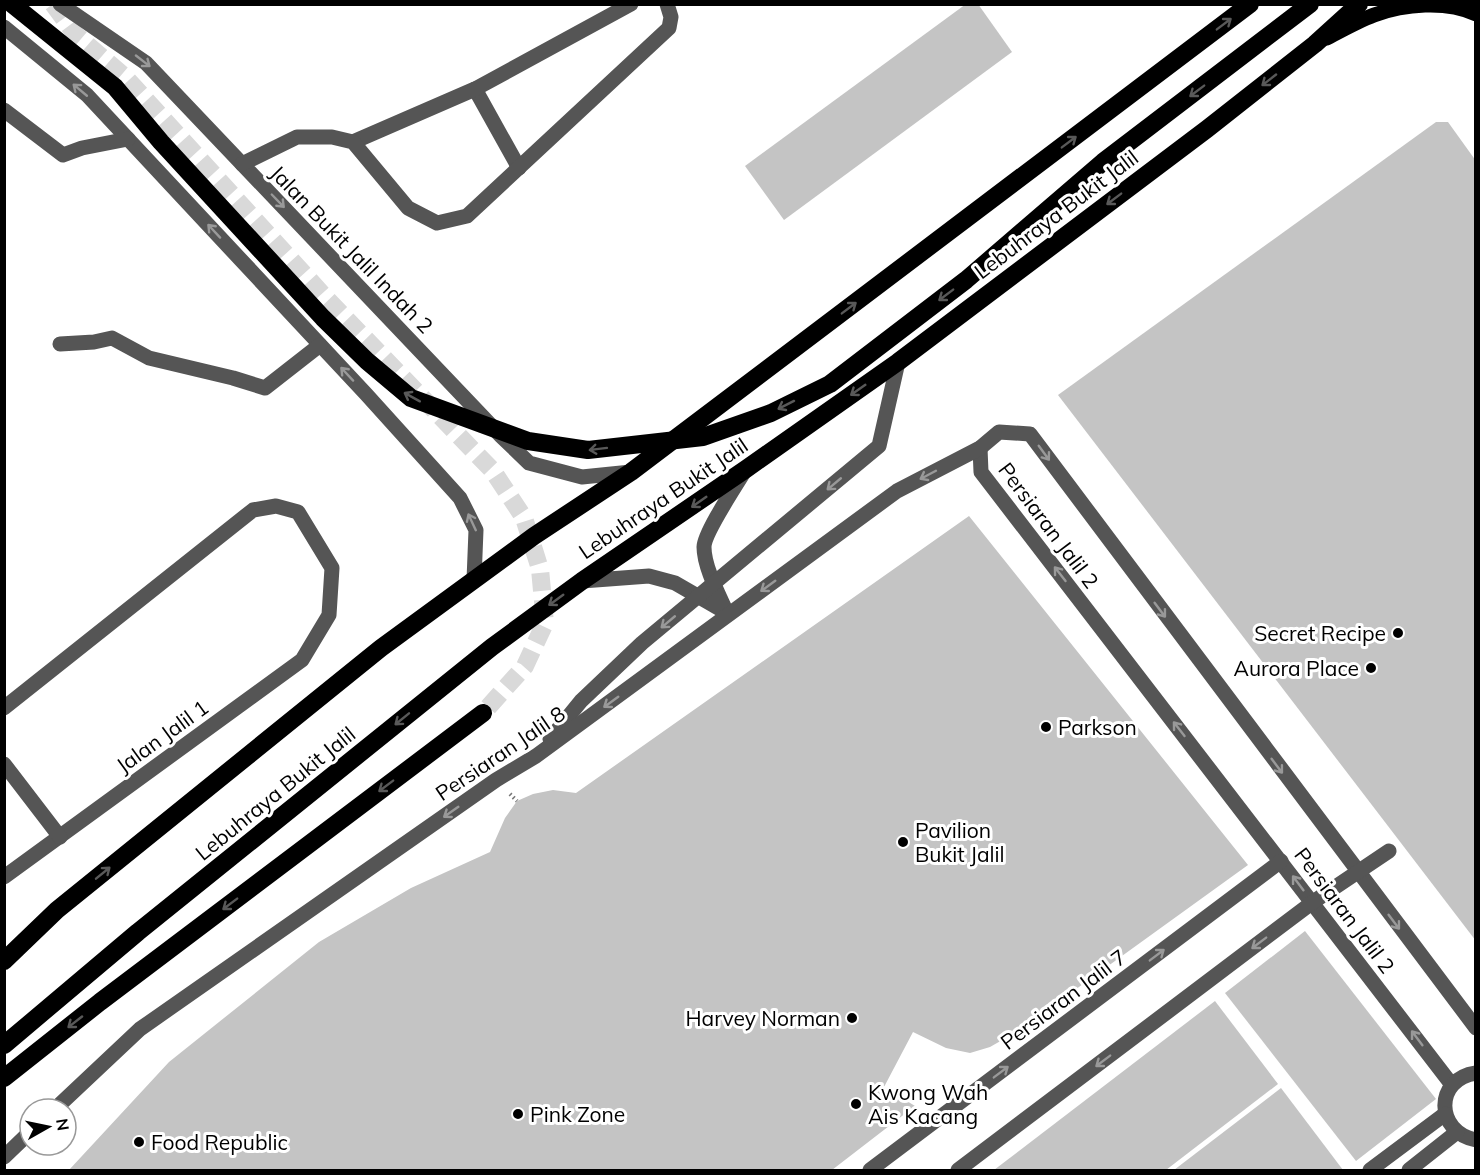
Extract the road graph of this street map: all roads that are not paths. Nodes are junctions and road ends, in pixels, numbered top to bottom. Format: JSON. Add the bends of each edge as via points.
{"nodes":[{"id":1,"x":12,"y":4,"type":"edge"},
{"id":2,"x":60,"y":4,"type":"edge"},
{"id":3,"x":630,"y":4,"type":"edge"},
{"id":4,"x":667,"y":4,"type":"edge"},
{"id":5,"x":1250,"y":4,"type":"edge"},
{"id":6,"x":1310,"y":4,"type":"edge"},
{"id":7,"x":1359,"y":4,"type":"edge"},
{"id":8,"x":1476,"y":14,"type":"edge"},
{"id":9,"x":4,"y":27,"type":"edge"},
{"id":10,"x":1315,"y":44,"type":"junction"},
{"id":11,"x":475,"y":89,"type":"junction"},
{"id":12,"x":4,"y":110,"type":"edge"},
{"id":13,"x":128,"y":140,"type":"junction"},
{"id":14,"x":353,"y":142,"type":"junction"},
{"id":15,"x":242,"y":164,"type":"junction"},
{"id":16,"x":519,"y":168,"type":"junction"},
{"id":17,"x":60,"y":344,"type":"dead end"},
{"id":18,"x":320,"y":345,"type":"junction"},
{"id":19,"x":898,"y":362,"type":"junction"},
{"id":20,"x":980,"y":448,"type":"junction"},
{"id":21,"x":746,"y":469,"type":"junction"},
{"id":22,"x":631,"y":472,"type":"junction"},
{"id":23,"x":474,"y":580,"type":"junction"},
{"id":24,"x":582,"y":581,"type":"junction"},
{"id":25,"x":4,"y":708,"type":"edge"},
{"id":26,"x":483,"y":713,"type":"tunnel mouth"},
{"id":27,"x":536,"y":756,"type":"junction"},
{"id":28,"x":4,"y":764,"type":"edge"},
{"id":29,"x":60,"y":837,"type":"junction"},
{"id":30,"x":1389,"y":851,"type":"dead end"},
{"id":31,"x":1281,"y":861,"type":"junction"},
{"id":32,"x":1358,"y":873,"type":"junction"},
{"id":33,"x":4,"y":877,"type":"edge"},
{"id":34,"x":1313,"y":902,"type":"junction"},
{"id":35,"x":57,"y":910,"type":"junction"},
{"id":36,"x":4,"y":945,"type":"edge"},
{"id":37,"x":4,"y":961,"type":"edge"},
{"id":38,"x":1476,"y":1028,"type":"edge"},
{"id":39,"x":4,"y":1045,"type":"edge"},
{"id":40,"x":1476,"y":1073,"type":"edge"},
{"id":41,"x":4,"y":1078,"type":"edge"},
{"id":42,"x":1452,"y":1085,"type":"junction"},
{"id":43,"x":68,"y":1097,"type":"edge"},
{"id":44,"x":1445,"y":1114,"type":"junction"},
{"id":45,"x":1457,"y":1132,"type":"junction"},
{"id":46,"x":1476,"y":1140,"type":"edge"},
{"id":47,"x":18,"y":1143,"type":"edge"},
{"id":48,"x":4,"y":1156,"type":"edge"},
{"id":49,"x":870,"y":1170,"type":"edge"},
{"id":50,"x":958,"y":1170,"type":"edge"},
{"id":51,"x":1370,"y":1170,"type":"edge"},
{"id":52,"x":1409,"y":1170,"type":"edge"}],
"edges":[{"from":6,"to":1,"type":"highway","one_way":true,"via":[[1103,162],[966,280],[830,384],[771,413],[703,436],[588,450],[528,441],[411,398],[323,318],[114,87]]},
{"from":2,"to":15,"type":"street","name":"Jalan Bukit Jalil Indah 2","one_way":true,"via":[[146,63]]},
{"from":3,"to":11,"type":"street"},
{"from":4,"to":16,"type":"street","via":[[669,28]]},
{"from":22,"to":5,"type":"highway","name":"Lebuhraya Bukit Jalil","one_way":true},
{"from":7,"to":10,"type":"highway","name":"Lebuhraya Bukit Jalil"},
{"from":8,"to":10,"type":"main road","via":[[1414,5],[1375,15]]},
{"from":13,"to":9,"type":"street","one_way":true,"via":[[87,95]]},
{"from":10,"to":19,"type":"highway","name":"Lebuhraya Bukit Jalil","one_way":true},
{"from":11,"to":14,"type":"street"},
{"from":11,"to":16,"type":"street"},
{"from":12,"to":13,"type":"street","via":[[63,155]]},
{"from":18,"to":13,"type":"street","one_way":true},
{"from":14,"to":15,"type":"street","via":[[332,137],[297,138]]},
{"from":14,"to":16,"type":"street","via":[[408,208],[437,222],[467,216]]},
{"from":15,"to":22,"type":"street","name":"Jalan Bukit Jalil Indah 2","one_way":true,"via":[[529,463],[582,477]]},
{"from":17,"to":18,"type":"street","via":[[112,338],[149,358],[265,388]]},
{"from":23,"to":18,"type":"street","one_way":true,"via":[[476,530],[459,498]]},
{"from":19,"to":21,"type":"highway","name":"Lebuhraya Bukit Jalil","one_way":true},
{"from":19,"to":27,"type":"street","one_way":true,"via":[[879,446],[642,643],[580,701]]},
{"from":20,"to":27,"type":"street","name":"Persiaran Jalil 8","one_way":true,"via":[[897,492]]},
{"from":31,"to":20,"type":"street","name":"Persiaran Jalil 2","one_way":true,"via":[[981,472]]},
{"from":20,"to":32,"type":"street","name":"Persiaran Jalil 2","one_way":true,"via":[[999,432],[1030,434]]},
{"from":21,"to":24,"type":"highway","name":"Lebuhraya Bukit Jalil","one_way":true},
{"from":21,"to":24,"type":"street","via":[[704,546],[727,613],[675,583],[649,576]]},
{"from":22,"to":23,"type":"highway","name":"Lebuhraya Bukit Jalil"},
{"from":35,"to":23,"type":"highway","name":"Lebuhraya Bukit Jalil","one_way":true,"via":[[381,648]]},
{"from":24,"to":39,"type":"highway","name":"Lebuhraya Bukit Jalil","one_way":true,"via":[[492,647]]},
{"from":25,"to":29,"type":"street","name":"Jalan Jalil 1","via":[[253,510],[276,506],[298,512],[332,568],[329,615],[302,660]]},
{"from":26,"to":41,"type":"highway","one_way":true},
{"from":27,"to":43,"type":"street","name":"Persiaran Jalil 8","one_way":true,"via":[[140,1029]]},
{"from":28,"to":29,"type":"street"},
{"from":29,"to":33,"type":"street","name":"Jalan Jalil 1"},
{"from":30,"to":32,"type":"street"},
{"from":34,"to":31,"type":"street","name":"Persiaran Jalil 2","one_way":true},
{"from":49,"to":31,"type":"street","name":"Persiaran Jalil 7","one_way":true},
{"from":32,"to":34,"type":"street"},
{"from":32,"to":38,"type":"street","name":"Persiaran Jalil 2","one_way":true},
{"from":42,"to":34,"type":"street","name":"Persiaran Jalil 2","one_way":true},
{"from":34,"to":50,"type":"street","one_way":true},
{"from":35,"to":36,"type":"highway"},
{"from":35,"to":37,"type":"highway","name":"Lebuhraya Bukit Jalil"},
{"from":40,"to":42,"type":"street","via":[[1462,1076]]},
{"from":42,"to":44,"type":"street"},
{"from":44,"to":45,"type":"street"},
{"from":44,"to":51,"type":"street"},
{"from":45,"to":46,"type":"street"},
{"from":45,"to":52,"type":"street"},
{"from":47,"to":48,"type":"street"}]}
